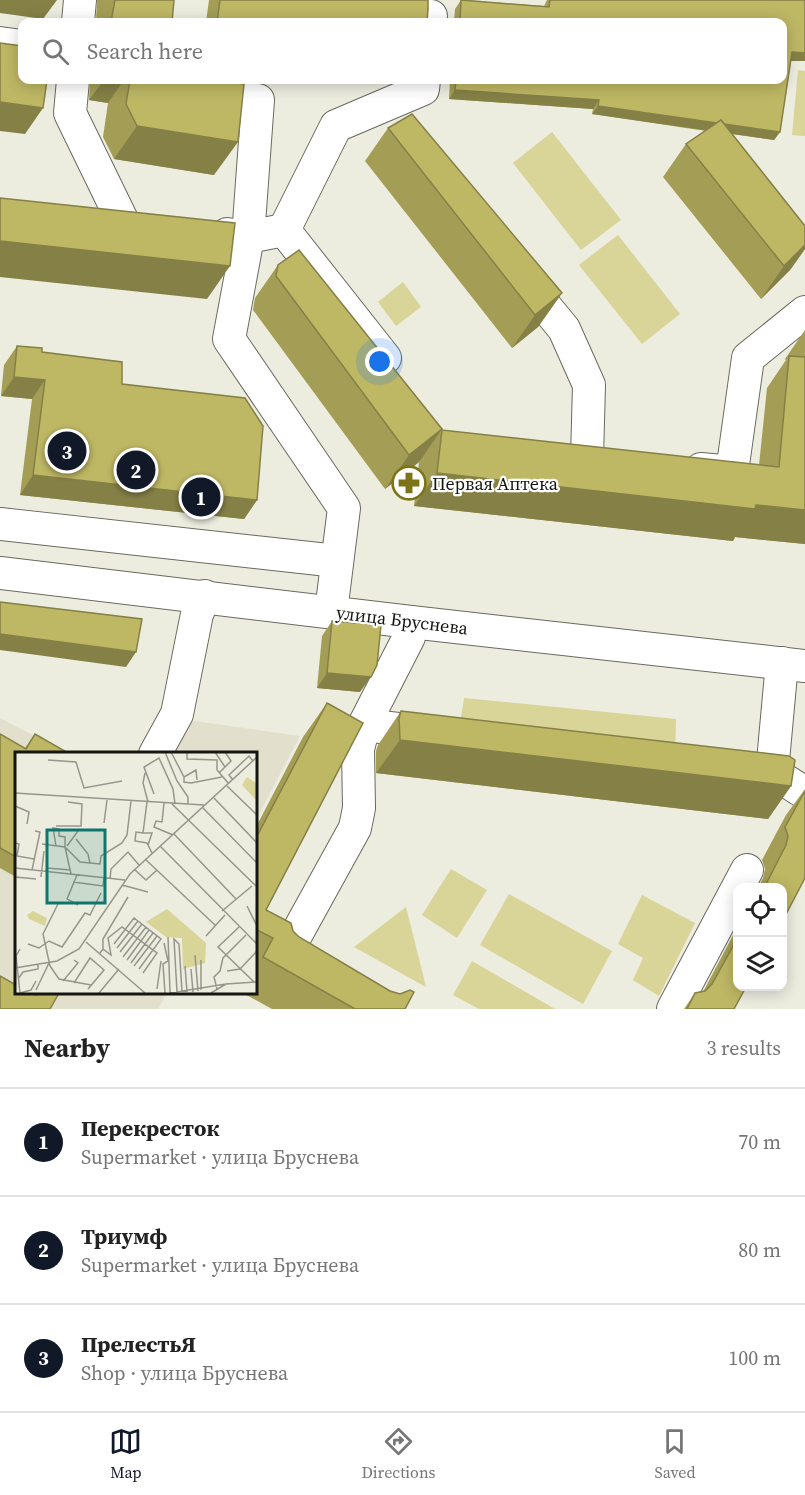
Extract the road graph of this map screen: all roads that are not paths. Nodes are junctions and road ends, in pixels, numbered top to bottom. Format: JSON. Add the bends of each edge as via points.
{"nodes":[{"id":1,"x":80,"y":0,"type":"edge"},
{"id":2,"x":78,"y":18,"type":"edge"},
{"id":3,"x":0,"y":42,"type":"edge"},
{"id":4,"x":18,"y":45,"type":"edge"},
{"id":5,"x":73,"y":84,"type":"edge"},
{"id":6,"x":166,"y":84,"type":"edge"},
{"id":7,"x":424,"y":84,"type":"edge"},
{"id":8,"x":89,"y":218,"type":"edge"},
{"id":9,"x":284,"y":230,"type":"junction"},
{"id":10,"x":203,"y":231,"type":"edge"},
{"id":11,"x":248,"y":237,"type":"junction"},
{"id":12,"x":504,"y":256,"type":"edge"},
{"id":13,"x":805,"y":312,"type":"edge"},
{"id":14,"x":403,"y":380,"type":"edge"},
{"id":15,"x":554,"y":455,"type":"edge"},
{"id":16,"x":587,"y":459,"type":"junction"},
{"id":17,"x":621,"y":462,"type":"edge"},
{"id":18,"x":676,"y":467,"type":"edge"},
{"id":19,"x":0,"y":524,"type":"edge"},
{"id":20,"x":337,"y":561,"type":"junction"},
{"id":21,"x":0,"y":573,"type":"edge"},
{"id":22,"x":205,"y":596,"type":"junction"},
{"id":23,"x":331,"y":612,"type":"junction"},
{"id":24,"x":411,"y":622,"type":"junction"},
{"id":25,"x":793,"y":664,"type":"edge"},
{"id":26,"x":364,"y":725,"type":"junction"},
{"id":27,"x":458,"y":736,"type":"edge"},
{"id":28,"x":156,"y":752,"type":"edge"},
{"id":29,"x":714,"y":765,"type":"edge"},
{"id":30,"x":772,"y":772,"type":"junction"},
{"id":31,"x":805,"y":793,"type":"edge"},
{"id":32,"x":747,"y":870,"type":"dead end"},
{"id":33,"x":376,"y":1009,"type":"edge"},
{"id":34,"x":672,"y":1009,"type":"edge"}],
"edges":[{"from":1,"to":2,"type":"street"},
{"from":3,"to":4,"type":"street"},
{"from":5,"to":8,"type":"street","via":[[70,113],[134,223]]},
{"from":6,"to":11,"type":"street","via":[[258,100]]},
{"from":7,"to":9,"type":"street","via":[[423,89],[336,126]]},
{"from":9,"to":11,"type":"street"},
{"from":9,"to":14,"type":"street"},
{"from":10,"to":11,"type":"street"},
{"from":11,"to":20,"type":"street","via":[[229,339],[344,508]]},
{"from":12,"to":16,"type":"street","via":[[564,329],[588,385]]},
{"from":13,"to":18,"type":"street","via":[[748,358],[732,472]]},
{"from":15,"to":16,"type":"street"},
{"from":16,"to":17,"type":"street"},
{"from":19,"to":20,"type":"street"},
{"from":20,"to":23,"type":"street"},
{"from":21,"to":22,"type":"street","name":"улица Бруснева"},
{"from":22,"to":23,"type":"street","name":"улица Бруснева"},
{"from":22,"to":28,"type":"street","via":[[197,614],[177,714]]},
{"from":23,"to":24,"type":"street","name":"улица Бруснева"},
{"from":24,"to":25,"type":"street","name":"улица Бруснева"},
{"from":24,"to":26,"type":"street","via":[[409,638]]},
{"from":25,"to":30,"type":"street"},
{"from":26,"to":27,"type":"street"},
{"from":26,"to":33,"type":"street","via":[[358,749],[359,808],[355,828],[285,955]]},
{"from":29,"to":30,"type":"street"},
{"from":30,"to":31,"type":"street"},
{"from":32,"to":34,"type":"street"}]}
